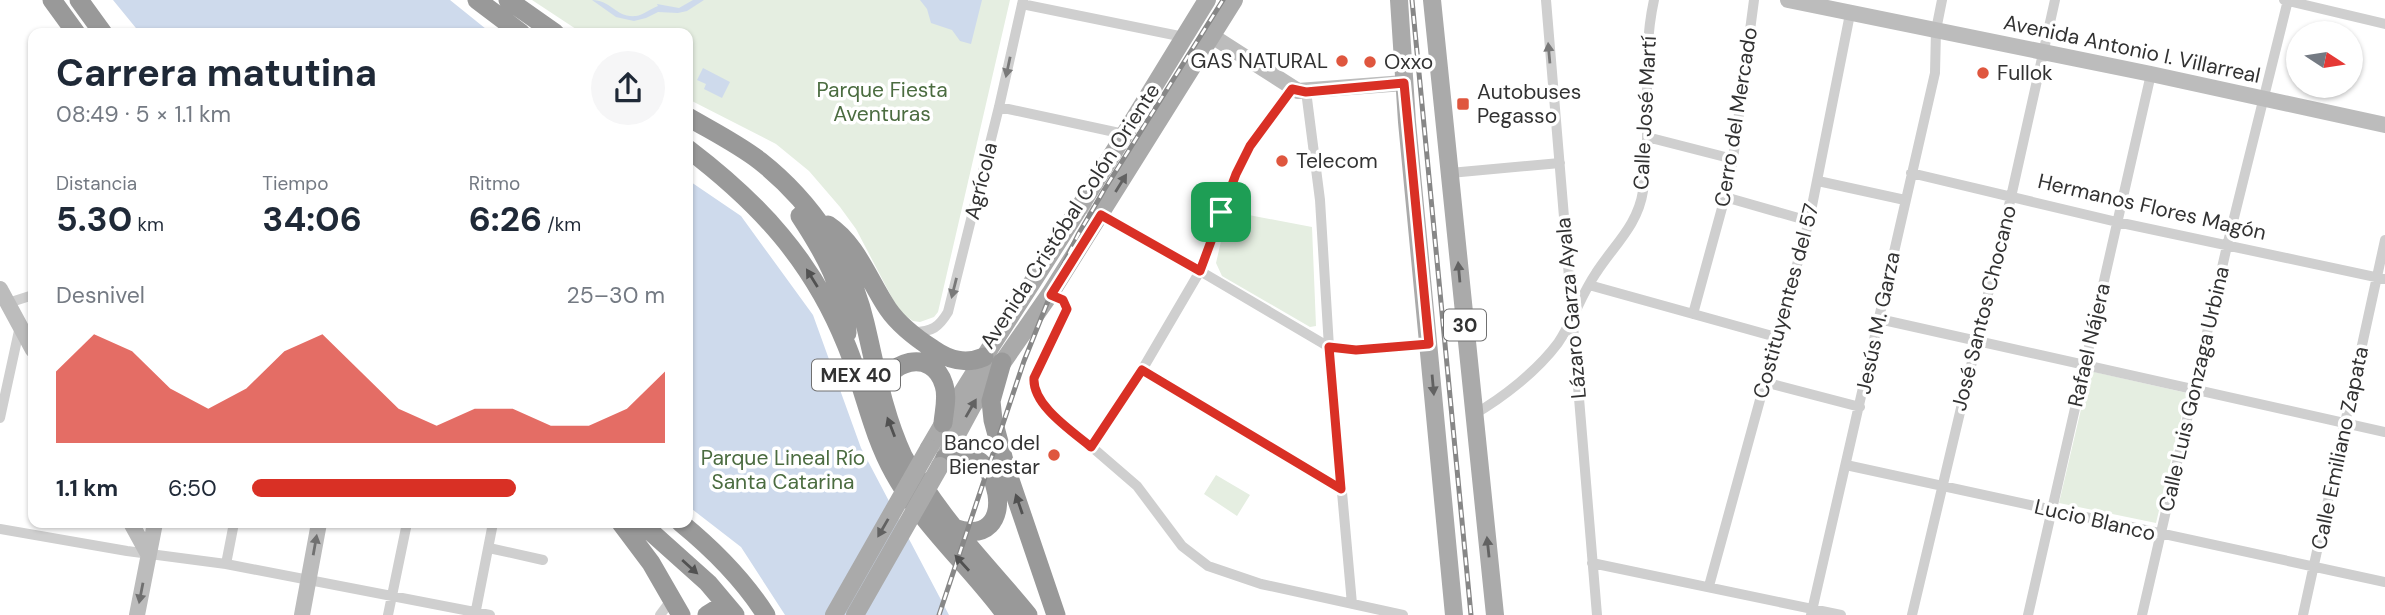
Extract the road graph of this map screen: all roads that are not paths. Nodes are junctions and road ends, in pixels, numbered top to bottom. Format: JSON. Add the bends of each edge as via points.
{"nodes":[{"id":1,"x":52,"y":0,"type":"edge"},
{"id":2,"x":79,"y":0,"type":"edge"},
{"id":3,"x":477,"y":0,"type":"edge"},
{"id":4,"x":508,"y":0,"type":"edge"},
{"id":5,"x":1207,"y":0,"type":"edge"},
{"id":6,"x":1234,"y":0,"type":"edge"},
{"id":7,"x":1399,"y":0,"type":"edge"},
{"id":8,"x":1432,"y":0,"type":"edge"},
{"id":9,"x":1546,"y":0,"type":"edge"},
{"id":10,"x":1654,"y":0,"type":"edge"},
{"id":11,"x":1754,"y":0,"type":"edge"},
{"id":12,"x":1792,"y":0,"type":"edge"},
{"id":13,"x":1942,"y":0,"type":"edge"},
{"id":14,"x":2055,"y":0,"type":"edge"},
{"id":15,"x":2286,"y":0,"type":"edge"},
{"id":16,"x":1022,"y":2,"type":"edge"},
{"id":17,"x":1850,"y":14,"type":"junction"},
{"id":18,"x":2385,"y":24,"type":"edge"},
{"id":19,"x":72,"y":28,"type":"edge"},
{"id":20,"x":99,"y":28,"type":"edge"},
{"id":21,"x":514,"y":28,"type":"edge"},
{"id":22,"x":548,"y":28,"type":"edge"},
{"id":23,"x":1937,"y":30,"type":"junction"},
{"id":24,"x":1212,"y":36,"type":"junction"},
{"id":25,"x":1184,"y":37,"type":"junction"},
{"id":26,"x":2044,"y":52,"type":"junction"},
{"id":27,"x":2151,"y":74,"type":"junction"},
{"id":28,"x":1404,"y":83,"type":"junction"},
{"id":29,"x":1299,"y":90,"type":"junction"},
{"id":30,"x":2262,"y":98,"type":"junction"},
{"id":31,"x":999,"y":107,"type":"junction"},
{"id":32,"x":693,"y":120,"type":"edge"},
{"id":33,"x":2385,"y":125,"type":"edge"},
{"id":34,"x":1124,"y":134,"type":"junction"},
{"id":35,"x":1647,"y":138,"type":"junction"},
{"id":36,"x":727,"y":139,"type":"junction"},
{"id":37,"x":693,"y":153,"type":"edge"},
{"id":38,"x":1733,"y":159,"type":"junction"},
{"id":39,"x":1560,"y":163,"type":"junction"},
{"id":40,"x":1450,"y":173,"type":"junction"},
{"id":41,"x":1912,"y":173,"type":"junction"},
{"id":42,"x":1818,"y":181,"type":"junction"},
{"id":43,"x":1725,"y":197,"type":"junction"},
{"id":44,"x":2011,"y":197,"type":"junction"},
{"id":45,"x":1905,"y":200,"type":"junction"},
{"id":46,"x":1081,"y":205,"type":"junction"},
{"id":47,"x":1101,"y":215,"type":"junction"},
{"id":48,"x":818,"y":220,"type":"junction"},
{"id":49,"x":1809,"y":221,"type":"junction"},
{"id":50,"x":2117,"y":222,"type":"junction"},
{"id":51,"x":2385,"y":240,"type":"edge"},
{"id":52,"x":2227,"y":246,"type":"junction"},
{"id":53,"x":1200,"y":271,"type":"junction"},
{"id":54,"x":2381,"y":278,"type":"edge"},
{"id":55,"x":1588,"y":285,"type":"junction"},
{"id":56,"x":28,"y":295,"type":"edge"},
{"id":57,"x":1051,"y":295,"type":"junction"},
{"id":58,"x":4,"y":296,"type":"edge"},
{"id":59,"x":1693,"y":314,"type":"junction"},
{"id":60,"x":1571,"y":316,"type":"junction"},
{"id":61,"x":1879,"y":319,"type":"junction"},
{"id":62,"x":20,"y":326,"type":"junction"},
{"id":63,"x":908,"y":330,"type":"junction"},
{"id":64,"x":1776,"y":337,"type":"junction"},
{"id":65,"x":28,"y":341,"type":"edge"},
{"id":66,"x":1977,"y":341,"type":"junction"},
{"id":67,"x":1429,"y":344,"type":"junction"},
{"id":68,"x":847,"y":346,"type":"junction"},
{"id":69,"x":1329,"y":347,"type":"junction"},
{"id":70,"x":993,"y":359,"type":"junction"},
{"id":71,"x":2084,"y":366,"type":"junction"},
{"id":72,"x":1142,"y":370,"type":"junction"},
{"id":73,"x":1765,"y":382,"type":"junction"},
{"id":74,"x":2193,"y":390,"type":"junction"},
{"id":75,"x":880,"y":397,"type":"junction"},
{"id":76,"x":1860,"y":407,"type":"junction"},
{"id":77,"x":1473,"y":415,"type":"junction"},
{"id":78,"x":0,"y":418,"type":"edge"},
{"id":79,"x":943,"y":423,"type":"junction"},
{"id":80,"x":2346,"y":423,"type":"junction"},
{"id":81,"x":2385,"y":432,"type":"edge"},
{"id":82,"x":1091,"y":447,"type":"junction"},
{"id":83,"x":938,"y":457,"type":"junction"},
{"id":84,"x":1846,"y":466,"type":"junction"},
{"id":85,"x":1941,"y":485,"type":"junction"},
{"id":86,"x":1341,"y":489,"type":"junction"},
{"id":87,"x":2052,"y":510,"type":"junction"},
{"id":88,"x":952,"y":527,"type":"junction"},
{"id":89,"x":134,"y":528,"type":"edge"},
{"id":90,"x":154,"y":528,"type":"edge"},
{"id":91,"x":233,"y":528,"type":"edge"},
{"id":92,"x":318,"y":528,"type":"edge"},
{"id":93,"x":406,"y":528,"type":"edge"},
{"id":94,"x":492,"y":528,"type":"edge"},
{"id":95,"x":625,"y":528,"type":"edge"},
{"id":96,"x":647,"y":528,"type":"edge"},
{"id":97,"x":687,"y":528,"type":"edge"},
{"id":98,"x":0,"y":529,"type":"edge"},
{"id":99,"x":2160,"y":534,"type":"junction"},
{"id":100,"x":489,"y":548,"type":"junction"},
{"id":101,"x":148,"y":554,"type":"junction"},
{"id":102,"x":543,"y":560,"type":"dead end"},
{"id":103,"x":1592,"y":563,"type":"junction"},
{"id":104,"x":226,"y":565,"type":"junction"},
{"id":105,"x":2314,"y":567,"type":"junction"},
{"id":106,"x":309,"y":580,"type":"junction"},
{"id":107,"x":2385,"y":582,"type":"edge"},
{"id":108,"x":1709,"y":586,"type":"junction"},
{"id":109,"x":392,"y":596,"type":"junction"},
{"id":110,"x":1352,"y":604,"type":"junction"},
{"id":111,"x":671,"y":610,"type":"edge"},
{"id":112,"x":1812,"y":612,"type":"edge"},
{"id":113,"x":475,"y":614,"type":"edge"},
{"id":114,"x":137,"y":615,"type":"edge"},
{"id":115,"x":302,"y":615,"type":"edge"},
{"id":116,"x":388,"y":615,"type":"edge"},
{"id":117,"x":490,"y":615,"type":"edge"},
{"id":118,"x":707,"y":615,"type":"edge"},
{"id":119,"x":733,"y":615,"type":"edge"},
{"id":120,"x":766,"y":615,"type":"edge"},
{"id":121,"x":834,"y":615,"type":"edge"},
{"id":122,"x":855,"y":615,"type":"edge"},
{"id":123,"x":1006,"y":615,"type":"edge"},
{"id":124,"x":1028,"y":615,"type":"edge"},
{"id":125,"x":1056,"y":615,"type":"edge"},
{"id":126,"x":1404,"y":615,"type":"edge"},
{"id":127,"x":1454,"y":615,"type":"edge"},
{"id":128,"x":1495,"y":615,"type":"edge"},
{"id":129,"x":1597,"y":615,"type":"edge"},
{"id":130,"x":1841,"y":615,"type":"edge"},
{"id":131,"x":1912,"y":615,"type":"edge"},
{"id":132,"x":2028,"y":615,"type":"edge"},
{"id":133,"x":2142,"y":615,"type":"edge"},
{"id":134,"x":2303,"y":615,"type":"edge"}],
"edges":[{"from":1,"to":19,"type":"highway"},
{"from":2,"to":20,"type":"highway"},
{"from":3,"to":21,"type":"highway"},
{"from":4,"to":22,"type":"highway"},
{"from":5,"to":25,"type":"main road","name":"Avenida Cristóbal Colón Oriente"},
{"from":6,"to":24,"type":"main road","name":"Avenida Cristóbal Colón Oriente"},
{"from":7,"to":28,"type":"main road"},
{"from":8,"to":40,"type":"main road","number":"30"},
{"from":39,"to":9,"type":"street","name":"Lázaro Garza Ayala","one_way":true},
{"from":10,"to":35,"type":"street","name":"Calle José Martí","via":[[1646,53]]},
{"from":11,"to":38,"type":"street","name":"Cerro del Mercado"},
{"from":12,"to":17,"type":"street","name":"Avenida Antonio I. Villarreal"},
{"from":13,"to":23,"type":"street","name":"Jesús M. Garza"},
{"from":14,"to":26,"type":"street","name":"José Santos Chocano"},
{"from":15,"to":18,"type":"street"},
{"from":15,"to":30,"type":"street","name":"Calle Luis Gonzaga Urbina"},
{"from":16,"to":25,"type":"street"},
{"from":16,"to":31,"type":"street","name":"Agrícola","one_way":true},
{"from":17,"to":23,"type":"street","name":"Avenida Antonio I. Villarreal"},
{"from":17,"to":42,"type":"street","name":"Costituyentes del 57"},
{"from":23,"to":26,"type":"street","name":"Avenida Antonio I. Villarreal"},
{"from":23,"to":41,"type":"street","name":"Jesús M. Garza","via":[[1935,73]]},
{"from":24,"to":29,"type":"street"},
{"from":47,"to":24,"type":"main road","name":"Avenida Cristóbal Colón Oriente","one_way":true},
{"from":25,"to":34,"type":"main road","name":"Avenida Cristóbal Colón Oriente"},
{"from":26,"to":27,"type":"street","name":"Avenida Antonio I. Villarreal"},
{"from":26,"to":44,"type":"street","name":"José Santos Chocano"},
{"from":27,"to":30,"type":"street","name":"Avenida Antonio I. Villarreal"},
{"from":27,"to":50,"type":"street","name":"Rafael Nájera"},
{"from":28,"to":29,"type":"street"},
{"from":28,"to":67,"type":"main road"},
{"from":29,"to":53,"type":"street","via":[[1250,146]]},
{"from":29,"to":69,"type":"street","via":[[1320,200]]},
{"from":30,"to":33,"type":"street","name":"Avenida Antonio I. Villarreal"},
{"from":30,"to":52,"type":"street","name":"Calle Luis Gonzaga Urbina"},
{"from":31,"to":34,"type":"street"},
{"from":31,"to":63,"type":"street","name":"Agrícola","one_way":true,"via":[[948,312],[930,331]]},
{"from":32,"to":36,"type":"highway","number":"MEX 40"},
{"from":34,"to":46,"type":"main road","name":"Avenida Cristóbal Colón Oriente"},
{"from":35,"to":38,"type":"street"},
{"from":35,"to":55,"type":"street","name":"Calle José Martí","via":[[1637,215]]},
{"from":36,"to":48,"type":"highway","number":"MEX 40","via":[[773,172]]},
{"from":36,"to":68,"type":"highway","via":[[779,189],[820,248],[846,312]]},
{"from":68,"to":37,"type":"highway","number":"MEX 40","one_way":true,"via":[[821,291],[779,232],[731,182]]},
{"from":38,"to":43,"type":"street","name":"Cerro del Mercado"},
{"from":39,"to":40,"type":"street"},
{"from":39,"to":60,"type":"street","name":"Lázaro Garza Ayala"},
{"from":77,"to":40,"type":"main road","number":"30","one_way":true},
{"from":41,"to":44,"type":"street","name":"Hermanos Flores Magón"},
{"from":41,"to":45,"type":"street","name":"Jesús M. Garza"},
{"from":42,"to":45,"type":"street"},
{"from":42,"to":49,"type":"street","name":"Costituyentes del 57"},
{"from":43,"to":49,"type":"street"},
{"from":43,"to":59,"type":"street","name":"Cerro del Mercado"},
{"from":44,"to":50,"type":"street","name":"Hermanos Flores Magón"},
{"from":44,"to":66,"type":"street","name":"José Santos Chocano"},
{"from":45,"to":61,"type":"street","name":"Jesús M. Garza"},
{"from":46,"to":47,"type":"street"},
{"from":46,"to":70,"type":"main road","name":"Avenida Cristóbal Colón Oriente"},
{"from":47,"to":53,"type":"street"},
{"from":47,"to":57,"type":"main road","name":"Avenida Cristóbal Colón Oriente"},
{"from":48,"to":63,"type":"highway","via":[[848,241],[889,310]]},
{"from":48,"to":75,"type":"highway","number":"MEX 40","via":[[853,284]]},
{"from":49,"to":64,"type":"street","name":"Costituyentes del 57"},
{"from":50,"to":52,"type":"street","name":"Hermanos Flores Magón"},
{"from":50,"to":71,"type":"street","name":"Rafael Nájera"},
{"from":51,"to":54,"type":"street","name":"Calle Emiliano Zapata"},
{"from":52,"to":54,"type":"street","name":"Hermanos Flores Magón"},
{"from":52,"to":74,"type":"street","name":"Calle Luis Gonzaga Urbina"},
{"from":53,"to":69,"type":"street"},
{"from":53,"to":72,"type":"street"},
{"from":54,"to":80,"type":"street","name":"Calle Emiliano Zapata"},
{"from":55,"to":59,"type":"street"},
{"from":55,"to":60,"type":"street","name":"Calle José Martí"},
{"from":56,"to":58,"type":"street"},
{"from":57,"to":70,"type":"main road","name":"Avenida Cristóbal Colón Oriente"},
{"from":57,"to":82,"type":"street","via":[[1063,300],[1066,313],[1037,370],[1034,387],[1042,404]]},
{"from":58,"to":62,"type":"street"},
{"from":59,"to":64,"type":"street"},
{"from":60,"to":77,"type":"street","name":"Calle José Martí","via":[[1559,341],[1537,367]]},
{"from":60,"to":103,"type":"street","name":"Lázaro Garza Ayala"},
{"from":61,"to":66,"type":"street"},
{"from":61,"to":76,"type":"street","name":"Jesús M. Garza"},
{"from":62,"to":65,"type":"street"},
{"from":62,"to":78,"type":"street"},
{"from":63,"to":70,"type":"highway","via":[[949,359]]},
{"from":64,"to":73,"type":"street","name":"Costituyentes del 57"},
{"from":66,"to":71,"type":"street"},
{"from":66,"to":85,"type":"street","name":"José Santos Chocano"},
{"from":67,"to":69,"type":"street","via":[[1356,350]]},
{"from":67,"to":127,"type":"main road","one_way":true},
{"from":123,"to":68,"type":"highway","number":"MEX 40","one_way":true,"via":[[920,513],[894,472],[874,431]]},
{"from":69,"to":86,"type":"street"},
{"from":70,"to":79,"type":"main road","name":"Avenida Cristóbal Colón Oriente"},
{"from":83,"to":70,"type":"main road","name":"Avenida Cristóbal Colón Oriente","one_way":true,"via":[[972,405]]},
{"from":125,"to":70,"type":"highway","one_way":true,"via":[[993,420]]},
{"from":71,"to":74,"type":"street"},
{"from":71,"to":87,"type":"street","name":"Rafael Nájera"},
{"from":72,"to":82,"type":"street"},
{"from":72,"to":86,"type":"street"},
{"from":73,"to":76,"type":"street"},
{"from":73,"to":108,"type":"street","name":"Costituyentes del 57"},
{"from":74,"to":80,"type":"street"},
{"from":74,"to":99,"type":"street","name":"Calle Luis Gonzaga Urbina"},
{"from":75,"to":79,"type":"highway","via":[[883,383],[895,368],[913,362],[926,365],[944,382]]},
{"from":88,"to":75,"type":"highway","number":"MEX 40","one_way":true,"via":[[905,459]]},
{"from":76,"to":84,"type":"street","name":"Jesús M. Garza"},
{"from":128,"to":77,"type":"main road","number":"30","one_way":true},
{"from":79,"to":83,"type":"main road","name":"Avenida Cristóbal Colón Oriente"},
{"from":80,"to":81,"type":"street"},
{"from":80,"to":105,"type":"street","name":"Calle Emiliano Zapata"},
{"from":82,"to":110,"type":"street","via":[[1137,486],[1182,546],[1209,566],[1261,584]]},
{"from":83,"to":88,"type":"highway","via":[[962,453],[976,459],[992,477],[997,492],[995,516],[987,527],[972,533]]},
{"from":83,"to":121,"type":"main road","one_way":true,"bridge":true},
{"from":83,"to":122,"type":"main road","bridge":true},
{"from":84,"to":85,"type":"street","name":"Lucio Blanco"},
{"from":84,"to":112,"type":"street","name":"Jesús M. Garza"},
{"from":85,"to":87,"type":"street","name":"Lucio Blanco"},
{"from":85,"to":131,"type":"street","name":"José Santos Chocano"},
{"from":86,"to":110,"type":"street"},
{"from":87,"to":99,"type":"street","name":"Lucio Blanco"},
{"from":87,"to":132,"type":"street","name":"Rafael Nájera"},
{"from":88,"to":124,"type":"highway","number":"MEX 40"},
{"from":89,"to":101,"type":"street"},
{"from":90,"to":101,"type":"street"},
{"from":91,"to":104,"type":"street"},
{"from":106,"to":92,"type":"street","one_way":true},
{"from":93,"to":109,"type":"street"},
{"from":94,"to":100,"type":"street"},
{"from":95,"to":111,"type":"highway","via":[[651,564]]},
{"from":96,"to":119,"type":"highway","one_way":true,"via":[[708,583]]},
{"from":97,"to":120,"type":"highway","via":[[736,575]]},
{"from":98,"to":101,"type":"street"},
{"from":99,"to":105,"type":"street","name":"Lucio Blanco"},
{"from":99,"to":133,"type":"street","name":"Calle Luis Gonzaga Urbina"},
{"from":100,"to":102,"type":"street"},
{"from":100,"to":113,"type":"street"},
{"from":101,"to":104,"type":"street"},
{"from":101,"to":114,"type":"street","one_way":true},
{"from":103,"to":108,"type":"street"},
{"from":103,"to":129,"type":"street","name":"Lázaro Garza Ayala"},
{"from":104,"to":106,"type":"street"},
{"from":105,"to":107,"type":"street","name":"Lucio Blanco"},
{"from":105,"to":134,"type":"street","name":"Calle Emiliano Zapata"},
{"from":106,"to":109,"type":"street"},
{"from":106,"to":115,"type":"street"},
{"from":108,"to":112,"type":"street"},
{"from":109,"to":113,"type":"street"},
{"from":109,"to":116,"type":"street"},
{"from":110,"to":126,"type":"street"},
{"from":112,"to":130,"type":"street"},
{"from":113,"to":117,"type":"street"},
{"from":118,"to":119,"type":"highway","via":[[715,610]]}]}
